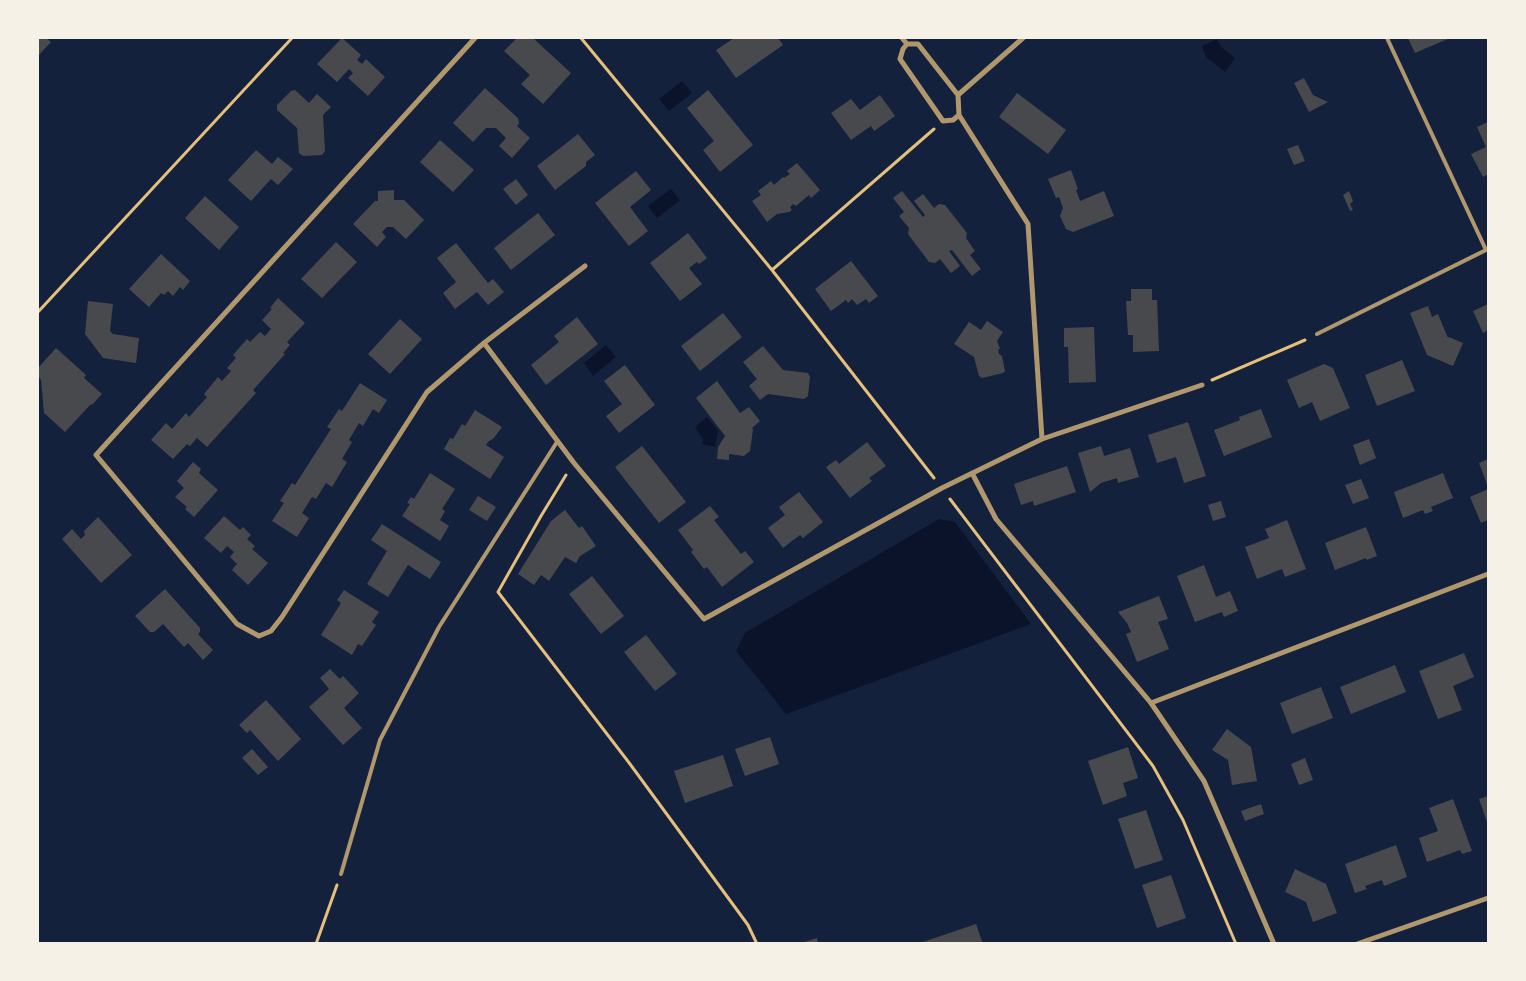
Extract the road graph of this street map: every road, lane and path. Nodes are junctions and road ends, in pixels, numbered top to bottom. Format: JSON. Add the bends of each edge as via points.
{"nodes":[{"id":1,"x":292,"y":38,"type":"edge"},
{"id":2,"x":475,"y":38,"type":"edge"},
{"id":3,"x":581,"y":38,"type":"edge"},
{"id":4,"x":902,"y":38,"type":"edge"},
{"id":5,"x":1023,"y":38,"type":"edge"},
{"id":6,"x":1387,"y":38,"type":"edge"},
{"id":7,"x":907,"y":44,"type":"junction"},
{"id":8,"x":958,"y":95,"type":"junction"},
{"id":9,"x":959,"y":115,"type":"junction"},
{"id":10,"x":943,"y":121,"type":"junction"},
{"id":11,"x":1487,"y":250,"type":"edge"},
{"id":12,"x":585,"y":266,"type":"dead end"},
{"id":13,"x":772,"y":270,"type":"junction"},
{"id":14,"x":38,"y":312,"type":"edge"},
{"id":15,"x":1317,"y":334,"type":"joint"},
{"id":16,"x":484,"y":343,"type":"junction"},
{"id":17,"x":1202,"y":385,"type":"joint"},
{"id":18,"x":1042,"y":439,"type":"junction"},
{"id":19,"x":557,"y":442,"type":"junction"},
{"id":20,"x":574,"y":463,"type":"junction"},
{"id":21,"x":972,"y":473,"type":"junction"},
{"id":22,"x":942,"y":488,"type":"junction"},
{"id":23,"x":1488,"y":574,"type":"edge"},
{"id":24,"x":1151,"y":704,"type":"junction"},
{"id":25,"x":341,"y":874,"type":"joint"},
{"id":26,"x":1488,"y":898,"type":"edge"},
{"id":27,"x":316,"y":944,"type":"edge"},
{"id":28,"x":757,"y":944,"type":"edge"},
{"id":29,"x":1236,"y":944,"type":"edge"},
{"id":30,"x":1274,"y":944,"type":"edge"},
{"id":31,"x":1357,"y":944,"type":"edge"}],
"edges":[{"from":1,"to":14,"type":"path"},
{"from":2,"to":16,"type":"street","via":[[96,455],[237,624],[259,636],[271,631],[282,618],[427,392]]},
{"from":3,"to":13,"type":"path"},
{"from":4,"to":7,"type":"street"},
{"from":5,"to":8,"type":"street"},
{"from":6,"to":11,"type":"lane"},
{"from":7,"to":8,"type":"street","via":[[918,44]]},
{"from":7,"to":10,"type":"street","via":[[900,59]]},
{"from":8,"to":9,"type":"street"},
{"from":9,"to":10,"type":"street","via":[[954,120]]},
{"from":9,"to":18,"type":"street","via":[[1028,224]]},
{"from":10,"to":13,"type":"path"},
{"from":11,"to":15,"type":"lane"},
{"from":12,"to":16,"type":"street"},
{"from":13,"to":22,"type":"path"},
{"from":15,"to":17,"type":"path"},
{"from":16,"to":19,"type":"street"},
{"from":17,"to":18,"type":"street"},
{"from":18,"to":21,"type":"street"},
{"from":19,"to":20,"type":"street"},
{"from":19,"to":25,"type":"lane","via":[[439,627],[380,740]]},
{"from":20,"to":22,"type":"street","via":[[704,619]]},
{"from":20,"to":28,"type":"path","via":[[498,592],[630,764],[748,925]]},
{"from":21,"to":22,"type":"street"},
{"from":21,"to":24,"type":"street","via":[[996,519]]},
{"from":22,"to":29,"type":"path","via":[[1153,766],[1183,820]]},
{"from":23,"to":24,"type":"street"},
{"from":24,"to":30,"type":"street","via":[[1204,781]]},
{"from":25,"to":27,"type":"path"},
{"from":26,"to":31,"type":"street"}]}
